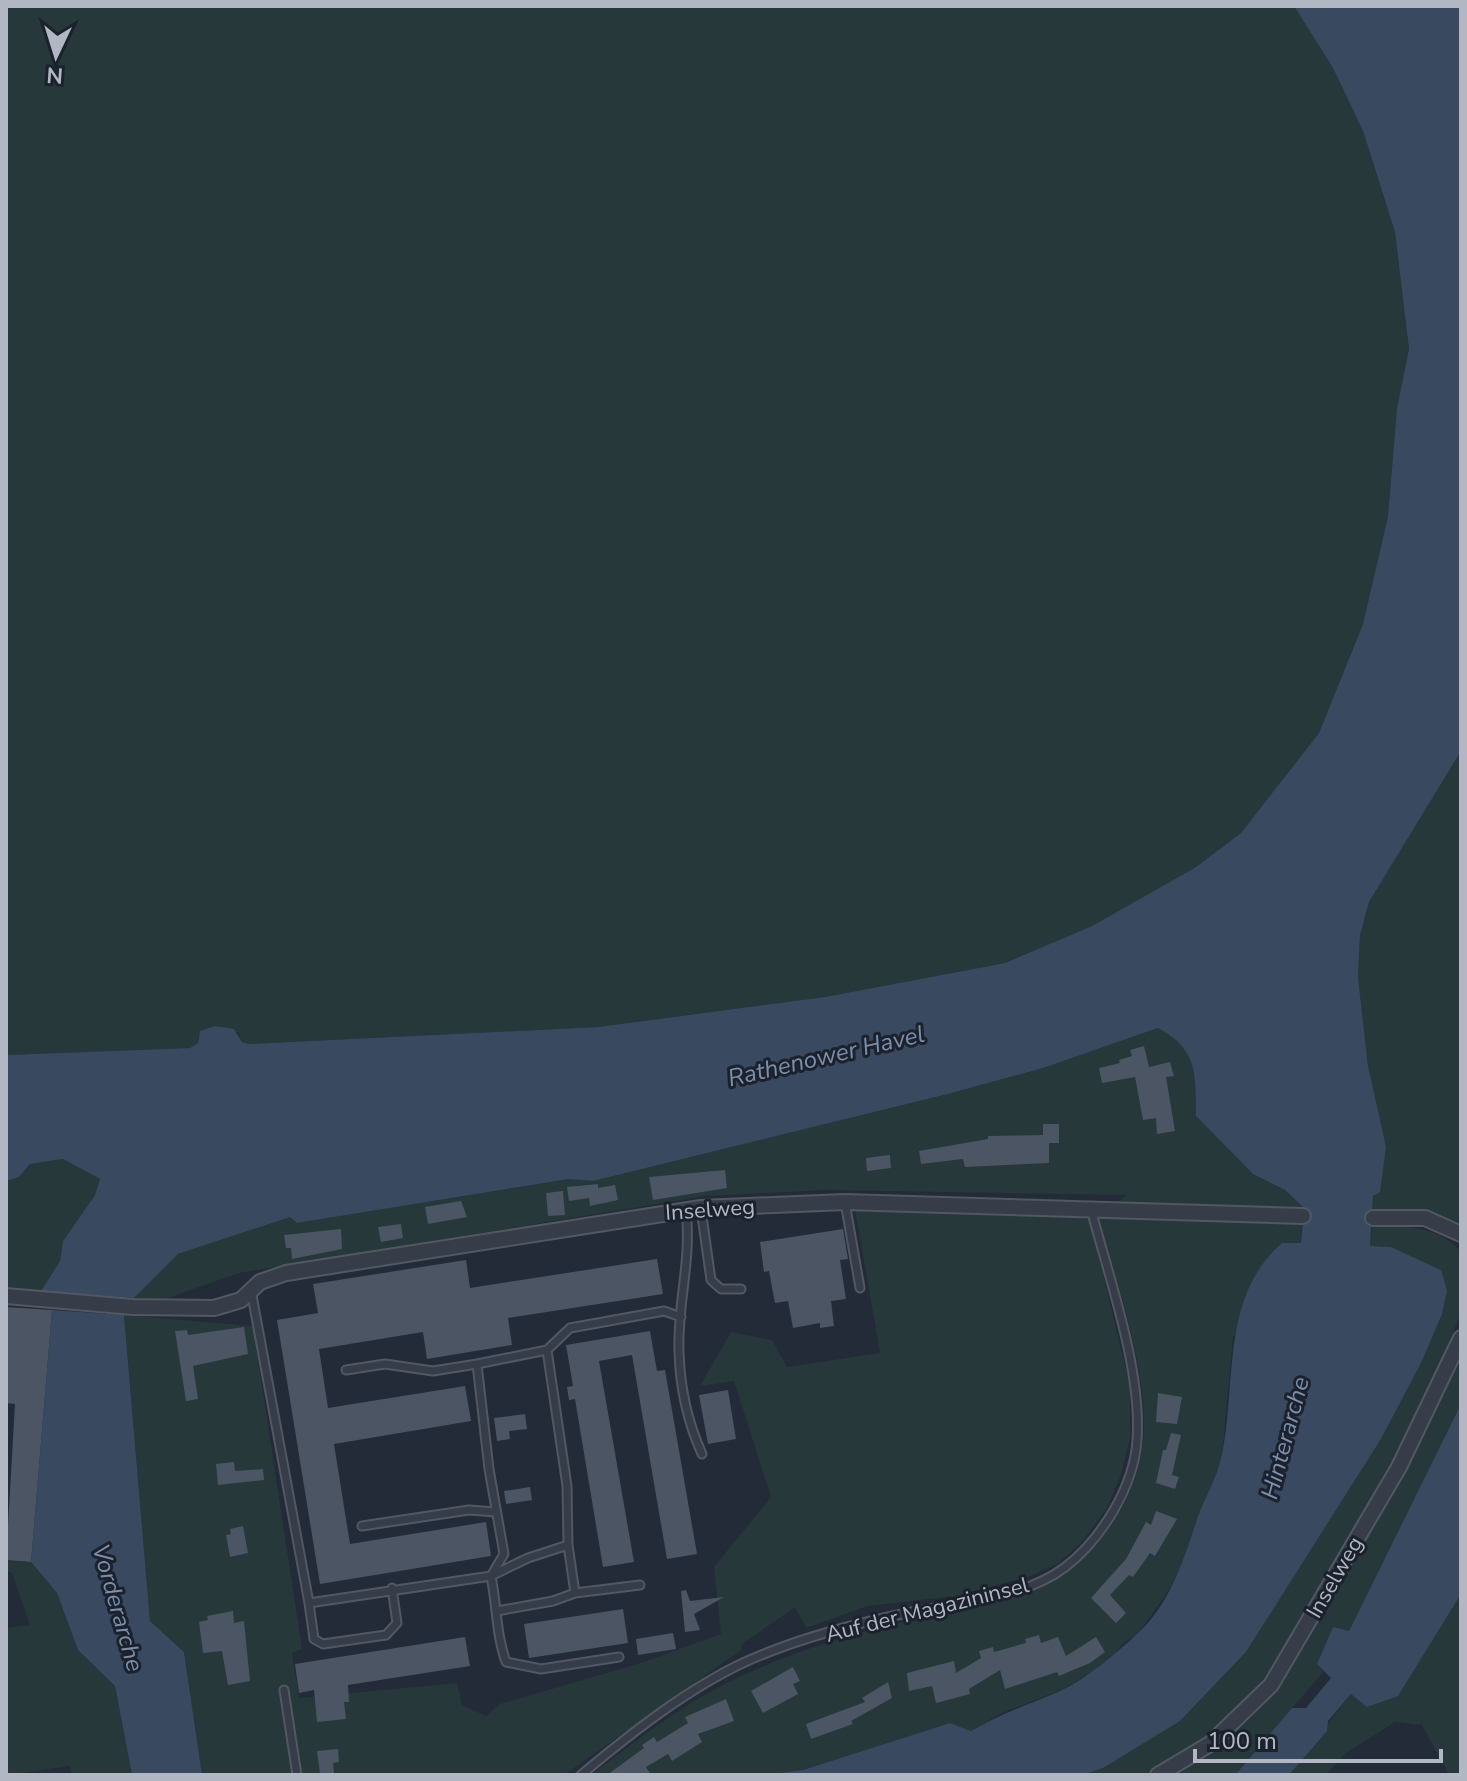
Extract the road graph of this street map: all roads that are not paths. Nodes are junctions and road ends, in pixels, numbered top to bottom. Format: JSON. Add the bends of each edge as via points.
{"nodes":[{"id":1,"x":845,"y":1202,"type":"junction"},
{"id":2,"x":1091,"y":1207,"type":"junction"},
{"id":3,"x":701,"y":1208,"type":"junction"},
{"id":4,"x":685,"y":1209,"type":"junction"},
{"id":5,"x":1303,"y":1216,"type":"dead end"},
{"id":6,"x":1373,"y":1218,"type":"dead end"},
{"id":7,"x":1461,"y":1234,"type":"edge"},
{"id":8,"x":860,"y":1288,"type":"dead end"},
{"id":9,"x":741,"y":1289,"type":"dead end"},
{"id":10,"x":251,"y":1290,"type":"junction"},
{"id":11,"x":6,"y":1296,"type":"edge"},
{"id":12,"x":681,"y":1317,"type":"junction"},
{"id":13,"x":1461,"y":1338,"type":"edge"},
{"id":14,"x":547,"y":1350,"type":"junction"},
{"id":15,"x":477,"y":1364,"type":"junction"},
{"id":16,"x":346,"y":1370,"type":"dead end"},
{"id":17,"x":702,"y":1454,"type":"dead end"},
{"id":18,"x":496,"y":1512,"type":"junction"},
{"id":19,"x":362,"y":1526,"type":"dead end"},
{"id":20,"x":568,"y":1545,"type":"junction"},
{"id":21,"x":491,"y":1576,"type":"junction"},
{"id":22,"x":640,"y":1585,"type":"dead end"},
{"id":23,"x":392,"y":1588,"type":"junction"},
{"id":24,"x":575,"y":1593,"type":"junction"},
{"id":25,"x":309,"y":1603,"type":"junction"},
{"id":26,"x":497,"y":1611,"type":"junction"},
{"id":27,"x":619,"y":1657,"type":"dead end"},
{"id":28,"x":284,"y":1690,"type":"dead end"},
{"id":29,"x":297,"y":1775,"type":"edge"},
{"id":30,"x":581,"y":1775,"type":"edge"},
{"id":31,"x":1158,"y":1775,"type":"edge"}],
"edges":[{"from":1,"to":2,"type":"street","name":"Inselweg"},
{"from":1,"to":3,"type":"street","name":"Inselweg"},
{"from":1,"to":8,"type":"lane"},
{"from":2,"to":5,"type":"street","name":"Inselweg"},
{"from":2,"to":30,"type":"lane","name":"Auf der Magazininsel","via":[[1136,1387],[1138,1441],[1129,1479],[1088,1545],[1062,1569],[1031,1584],[878,1619],[744,1663],[667,1710]]},
{"from":3,"to":4,"type":"street","name":"Inselweg"},
{"from":3,"to":9,"type":"lane","via":[[711,1280],[721,1289]]},
{"from":4,"to":10,"type":"street","name":"Inselweg","via":[[286,1273]]},
{"from":4,"to":12,"type":"lane","via":[[689,1248]]},
{"from":6,"to":7,"type":"street","via":[[1425,1218]]},
{"from":10,"to":11,"type":"street","name":"Inselweg","via":[[241,1300],[214,1308]]},
{"from":10,"to":25,"type":"lane"},
{"from":12,"to":14,"type":"lane","via":[[664,1311],[570,1328]]},
{"from":12,"to":17,"type":"lane","via":[[681,1368],[691,1429]]},
{"from":13,"to":31,"type":"street","name":"Inselweg","via":[[1399,1467],[1271,1685],[1210,1744]]},
{"from":14,"to":15,"type":"lane"},
{"from":14,"to":20,"type":"lane","via":[[567,1486]]},
{"from":15,"to":16,"type":"lane","via":[[433,1371],[385,1364]]},
{"from":15,"to":18,"type":"lane"},
{"from":18,"to":19,"type":"lane","via":[[469,1510]]},
{"from":18,"to":21,"type":"lane","via":[[504,1554]]},
{"from":20,"to":21,"type":"lane"},
{"from":20,"to":24,"type":"lane"},
{"from":21,"to":23,"type":"lane"},
{"from":21,"to":26,"type":"lane"},
{"from":22,"to":24,"type":"lane"},
{"from":23,"to":25,"type":"lane"},
{"from":23,"to":25,"type":"lane","via":[[397,1623],[386,1635],[323,1644],[314,1639]]},
{"from":24,"to":26,"type":"lane"},
{"from":26,"to":27,"type":"lane","via":[[496,1634],[506,1662],[541,1669]]},
{"from":28,"to":29,"type":"lane"}]}
